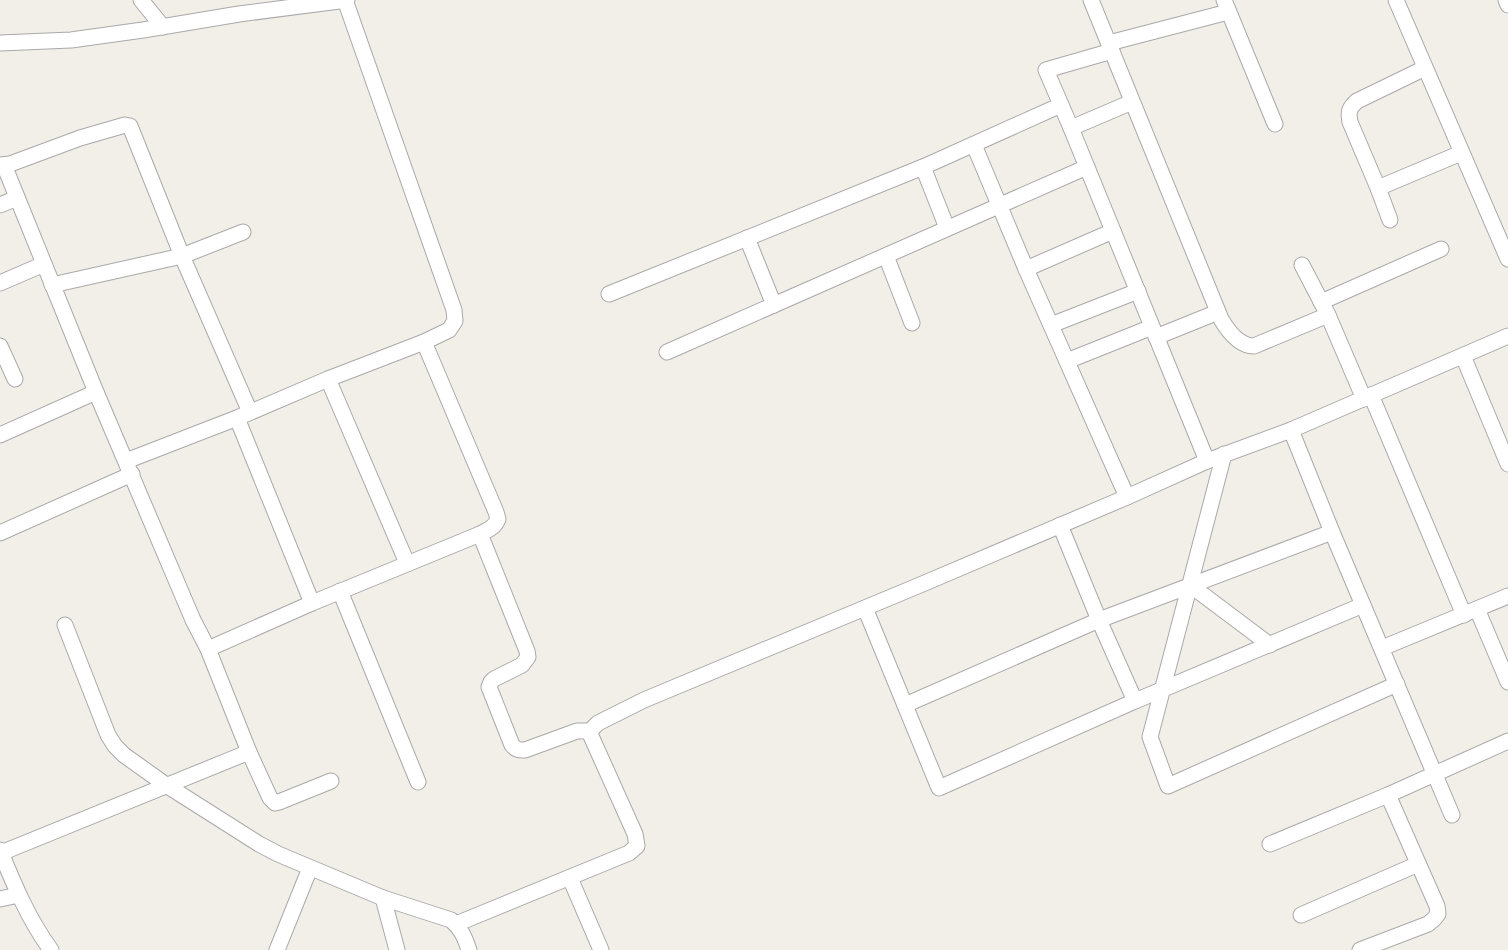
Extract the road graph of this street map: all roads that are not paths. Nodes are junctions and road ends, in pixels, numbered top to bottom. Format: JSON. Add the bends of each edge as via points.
{"nodes":[{"id":1,"x":141,"y":0,"type":"edge"},
{"id":2,"x":346,"y":0,"type":"edge"},
{"id":3,"x":1091,"y":0,"type":"edge"},
{"id":4,"x":1396,"y":0,"type":"edge"},
{"id":5,"x":1506,"y":0,"type":"edge"},
{"id":6,"x":1508,"y":5,"type":"edge"},
{"id":7,"x":1226,"y":6,"type":"edge"},
{"id":8,"x":238,"y":7,"type":"edge"},
{"id":9,"x":163,"y":27,"type":"junction"},
{"id":10,"x":0,"y":43,"type":"edge"},
{"id":11,"x":1110,"y":47,"type":"junction"},
{"id":12,"x":1425,"y":68,"type":"junction"},
{"id":13,"x":1132,"y":102,"type":"junction"},
{"id":14,"x":1061,"y":105,"type":"junction"},
{"id":15,"x":1275,"y":123,"type":"dead end"},
{"id":16,"x":1071,"y":128,"type":"junction"},
{"id":17,"x":974,"y":145,"type":"junction"},
{"id":18,"x":1461,"y":153,"type":"junction"},
{"id":19,"x":2,"y":165,"type":"edge"},
{"id":20,"x":923,"y":167,"type":"junction"},
{"id":21,"x":1088,"y":167,"type":"junction"},
{"id":22,"x":1378,"y":188,"type":"junction"},
{"id":23,"x":17,"y":198,"type":"junction"},
{"id":24,"x":0,"y":206,"type":"edge"},
{"id":25,"x":999,"y":206,"type":"junction"},
{"id":26,"x":1390,"y":220,"type":"dead end"},
{"id":27,"x":947,"y":228,"type":"junction"},
{"id":28,"x":1113,"y":231,"type":"junction"},
{"id":29,"x":243,"y":232,"type":"dead end"},
{"id":30,"x":1503,"y":235,"type":"edge"},
{"id":31,"x":747,"y":238,"type":"junction"},
{"id":32,"x":1441,"y":249,"type":"dead end"},
{"id":33,"x":182,"y":256,"type":"junction"},
{"id":34,"x":886,"y":256,"type":"junction"},
{"id":35,"x":1508,"y":259,"type":"edge"},
{"id":36,"x":44,"y":264,"type":"junction"},
{"id":37,"x":1302,"y":265,"type":"dead end"},
{"id":38,"x":1026,"y":269,"type":"junction"},
{"id":39,"x":0,"y":283,"type":"edge"},
{"id":40,"x":52,"y":285,"type":"junction"},
{"id":41,"x":1138,"y":291,"type":"junction"},
{"id":42,"x":609,"y":294,"type":"dead end"},
{"id":43,"x":774,"y":305,"type":"junction"},
{"id":44,"x":1324,"y":308,"type":"junction"},
{"id":45,"x":1218,"y":312,"type":"junction"},
{"id":46,"x":912,"y":323,"type":"dead end"},
{"id":47,"x":1051,"y":325,"type":"junction"},
{"id":48,"x":1154,"y":332,"type":"junction"},
{"id":49,"x":1508,"y":336,"type":"edge"},
{"id":50,"x":424,"y":342,"type":"junction"},
{"id":51,"x":0,"y":346,"type":"edge"},
{"id":52,"x":667,"y":352,"type":"dead end"},
{"id":53,"x":1463,"y":356,"type":"junction"},
{"id":54,"x":1067,"y":361,"type":"junction"},
{"id":55,"x":328,"y":378,"type":"junction"},
{"id":56,"x":15,"y":379,"type":"dead end"},
{"id":57,"x":96,"y":392,"type":"junction"},
{"id":58,"x":1367,"y":397,"type":"junction"},
{"id":59,"x":243,"y":415,"type":"junction"},
{"id":60,"x":1291,"y":430,"type":"junction"},
{"id":61,"x":0,"y":435,"type":"edge"},
{"id":62,"x":1224,"y":454,"type":"junction"},
{"id":63,"x":1207,"y":461,"type":"junction"},
{"id":64,"x":1508,"y":464,"type":"edge"},
{"id":65,"x":129,"y":468,"type":"junction"},
{"id":66,"x":1127,"y":496,"type":"junction"},
{"id":67,"x":1060,"y":525,"type":"junction"},
{"id":68,"x":1332,"y":532,"type":"junction"},
{"id":69,"x":0,"y":533,"type":"edge"},
{"id":70,"x":480,"y":534,"type":"junction"},
{"id":71,"x":407,"y":563,"type":"junction"},
{"id":72,"x":1190,"y":585,"type":"junction"},
{"id":73,"x":340,"y":591,"type":"junction"},
{"id":74,"x":1508,"y":596,"type":"edge"},
{"id":75,"x":312,"y":603,"type":"junction"},
{"id":76,"x":1363,"y":604,"type":"junction"},
{"id":77,"x":865,"y":608,"type":"junction"},
{"id":78,"x":1471,"y":612,"type":"junction"},
{"id":79,"x":1100,"y":620,"type":"junction"},
{"id":80,"x":65,"y":625,"type":"dead end"},
{"id":81,"x":1270,"y":645,"type":"junction"},
{"id":82,"x":1382,"y":648,"type":"junction"},
{"id":83,"x":208,"y":649,"type":"junction"},
{"id":84,"x":1508,"y":682,"type":"edge"},
{"id":85,"x":1397,"y":684,"type":"junction"},
{"id":86,"x":1162,"y":690,"type":"junction"},
{"id":87,"x":1136,"y":701,"type":"junction"},
{"id":88,"x":905,"y":705,"type":"junction"},
{"id":89,"x":590,"y":731,"type":"junction"},
{"id":90,"x":1508,"y":741,"type":"edge"},
{"id":91,"x":249,"y":752,"type":"junction"},
{"id":92,"x":1434,"y":774,"type":"junction"},
{"id":93,"x":331,"y":781,"type":"dead end"},
{"id":94,"x":418,"y":782,"type":"dead end"},
{"id":95,"x":166,"y":785,"type":"junction"},
{"id":96,"x":1388,"y":795,"type":"junction"},
{"id":97,"x":1452,"y":815,"type":"dead end"},
{"id":98,"x":1270,"y":844,"type":"dead end"},
{"id":99,"x":1,"y":852,"type":"edge"},
{"id":100,"x":1418,"y":864,"type":"junction"},
{"id":101,"x":310,"y":868,"type":"junction"},
{"id":102,"x":570,"y":878,"type":"junction"},
{"id":103,"x":19,"y":895,"type":"junction"},
{"id":104,"x":383,"y":898,"type":"junction"},
{"id":105,"x":0,"y":899,"type":"edge"},
{"id":106,"x":1301,"y":915,"type":"dead end"},
{"id":107,"x":456,"y":924,"type":"junction"},
{"id":108,"x":51,"y":950,"type":"edge"},
{"id":109,"x":277,"y":950,"type":"edge"},
{"id":110,"x":398,"y":950,"type":"edge"},
{"id":111,"x":469,"y":950,"type":"edge"},
{"id":112,"x":602,"y":950,"type":"edge"},
{"id":113,"x":1360,"y":950,"type":"edge"}],
"edges":[{"from":1,"to":9,"type":"street"},
{"from":2,"to":8,"type":"street"},
{"from":2,"to":50,"type":"street","via":[[454,310],[449,330]]},
{"from":3,"to":11,"type":"street"},
{"from":4,"to":12,"type":"street"},
{"from":5,"to":6,"type":"street"},
{"from":7,"to":11,"type":"street"},
{"from":7,"to":15,"type":"street"},
{"from":8,"to":9,"type":"street"},
{"from":9,"to":10,"type":"street","via":[[71,40]]},
{"from":11,"to":13,"type":"street"},
{"from":11,"to":14,"type":"street","via":[[1046,70]]},
{"from":12,"to":18,"type":"street"},
{"from":12,"to":22,"type":"street","via":[[1350,106],[1350,122]]},
{"from":13,"to":16,"type":"street"},
{"from":13,"to":45,"type":"street"},
{"from":14,"to":16,"type":"street"},
{"from":14,"to":17,"type":"street"},
{"from":16,"to":21,"type":"street"},
{"from":17,"to":20,"type":"street"},
{"from":17,"to":25,"type":"street"},
{"from":18,"to":22,"type":"street"},
{"from":18,"to":30,"type":"street"},
{"from":19,"to":23,"type":"street"},
{"from":19,"to":33,"type":"street","via":[[80,138],[130,126]]},
{"from":20,"to":27,"type":"street"},
{"from":20,"to":31,"type":"street"},
{"from":21,"to":25,"type":"street"},
{"from":21,"to":28,"type":"street"},
{"from":22,"to":26,"type":"street"},
{"from":23,"to":24,"type":"street"},
{"from":23,"to":36,"type":"street"},
{"from":25,"to":27,"type":"street"},
{"from":25,"to":38,"type":"street"},
{"from":27,"to":34,"type":"street"},
{"from":28,"to":38,"type":"street"},
{"from":28,"to":41,"type":"street"},
{"from":29,"to":33,"type":"street"},
{"from":30,"to":35,"type":"street"},
{"from":31,"to":42,"type":"street"},
{"from":31,"to":43,"type":"street"},
{"from":32,"to":44,"type":"street"},
{"from":33,"to":40,"type":"street"},
{"from":33,"to":59,"type":"street"},
{"from":34,"to":43,"type":"street"},
{"from":34,"to":46,"type":"street"},
{"from":36,"to":39,"type":"street"},
{"from":36,"to":40,"type":"street"},
{"from":37,"to":44,"type":"street"},
{"from":38,"to":47,"type":"street"},
{"from":40,"to":57,"type":"street"},
{"from":41,"to":47,"type":"street"},
{"from":41,"to":48,"type":"street"},
{"from":43,"to":52,"type":"street"},
{"from":44,"to":45,"type":"street","via":[[1254,346],[1238,341]]},
{"from":44,"to":58,"type":"street"},
{"from":45,"to":48,"type":"street"},
{"from":47,"to":54,"type":"street"},
{"from":48,"to":54,"type":"street"},
{"from":48,"to":63,"type":"street"},
{"from":49,"to":53,"type":"street"},
{"from":50,"to":55,"type":"street"},
{"from":50,"to":70,"type":"street","via":[[498,519]]},
{"from":51,"to":56,"type":"street"},
{"from":53,"to":58,"type":"street"},
{"from":53,"to":64,"type":"street"},
{"from":54,"to":66,"type":"street"},
{"from":55,"to":59,"type":"street"},
{"from":55,"to":71,"type":"street"},
{"from":57,"to":61,"type":"street"},
{"from":57,"to":65,"type":"street"},
{"from":58,"to":60,"type":"street"},
{"from":58,"to":78,"type":"street"},
{"from":59,"to":65,"type":"street"},
{"from":59,"to":75,"type":"street"},
{"from":60,"to":62,"type":"street"},
{"from":60,"to":68,"type":"street"},
{"from":62,"to":63,"type":"street"},
{"from":62,"to":72,"type":"street"},
{"from":63,"to":66,"type":"street"},
{"from":65,"to":69,"type":"street"},
{"from":65,"to":83,"type":"street"},
{"from":66,"to":67,"type":"street"},
{"from":67,"to":77,"type":"street"},
{"from":67,"to":79,"type":"street"},
{"from":68,"to":72,"type":"street"},
{"from":68,"to":76,"type":"street"},
{"from":70,"to":71,"type":"street"},
{"from":70,"to":89,"type":"street","via":[[528,657],[522,665],[494,679],[489,687],[512,745],[525,750],[577,731]]},
{"from":71,"to":73,"type":"street"},
{"from":72,"to":79,"type":"street"},
{"from":72,"to":81,"type":"street"},
{"from":72,"to":86,"type":"street"},
{"from":73,"to":75,"type":"street"},
{"from":73,"to":94,"type":"street"},
{"from":74,"to":78,"type":"street"},
{"from":75,"to":83,"type":"street"},
{"from":76,"to":81,"type":"street"},
{"from":76,"to":82,"type":"street"},
{"from":77,"to":88,"type":"street"},
{"from":77,"to":89,"type":"street","via":[[644,700],[597,723]]},
{"from":78,"to":82,"type":"street"},
{"from":78,"to":84,"type":"street"},
{"from":79,"to":87,"type":"street"},
{"from":79,"to":88,"type":"street"},
{"from":80,"to":95,"type":"street","via":[[108,735],[124,755]]},
{"from":81,"to":86,"type":"street"},
{"from":82,"to":85,"type":"street"},
{"from":83,"to":91,"type":"street"},
{"from":85,"to":86,"type":"street","via":[[1168,786],[1150,737]]},
{"from":85,"to":92,"type":"street"},
{"from":86,"to":87,"type":"street"},
{"from":87,"to":88,"type":"street","via":[[939,788]]},
{"from":89,"to":102,"type":"street","via":[[638,846]]},
{"from":90,"to":92,"type":"street"},
{"from":91,"to":93,"type":"street","via":[[275,803]]},
{"from":91,"to":95,"type":"street"},
{"from":92,"to":96,"type":"street"},
{"from":92,"to":97,"type":"street"},
{"from":95,"to":99,"type":"street"},
{"from":95,"to":101,"type":"street","via":[[278,855]]},
{"from":96,"to":98,"type":"street"},
{"from":96,"to":100,"type":"street"},
{"from":99,"to":103,"type":"street"},
{"from":100,"to":106,"type":"street"},
{"from":100,"to":113,"type":"street","via":[[1438,914],[1428,924]]},
{"from":101,"to":104,"type":"street"},
{"from":101,"to":109,"type":"street"},
{"from":102,"to":107,"type":"street"},
{"from":102,"to":112,"type":"street"},
{"from":103,"to":105,"type":"street"},
{"from":103,"to":108,"type":"street"},
{"from":104,"to":107,"type":"street"},
{"from":104,"to":110,"type":"street"},
{"from":107,"to":111,"type":"street"}]}
